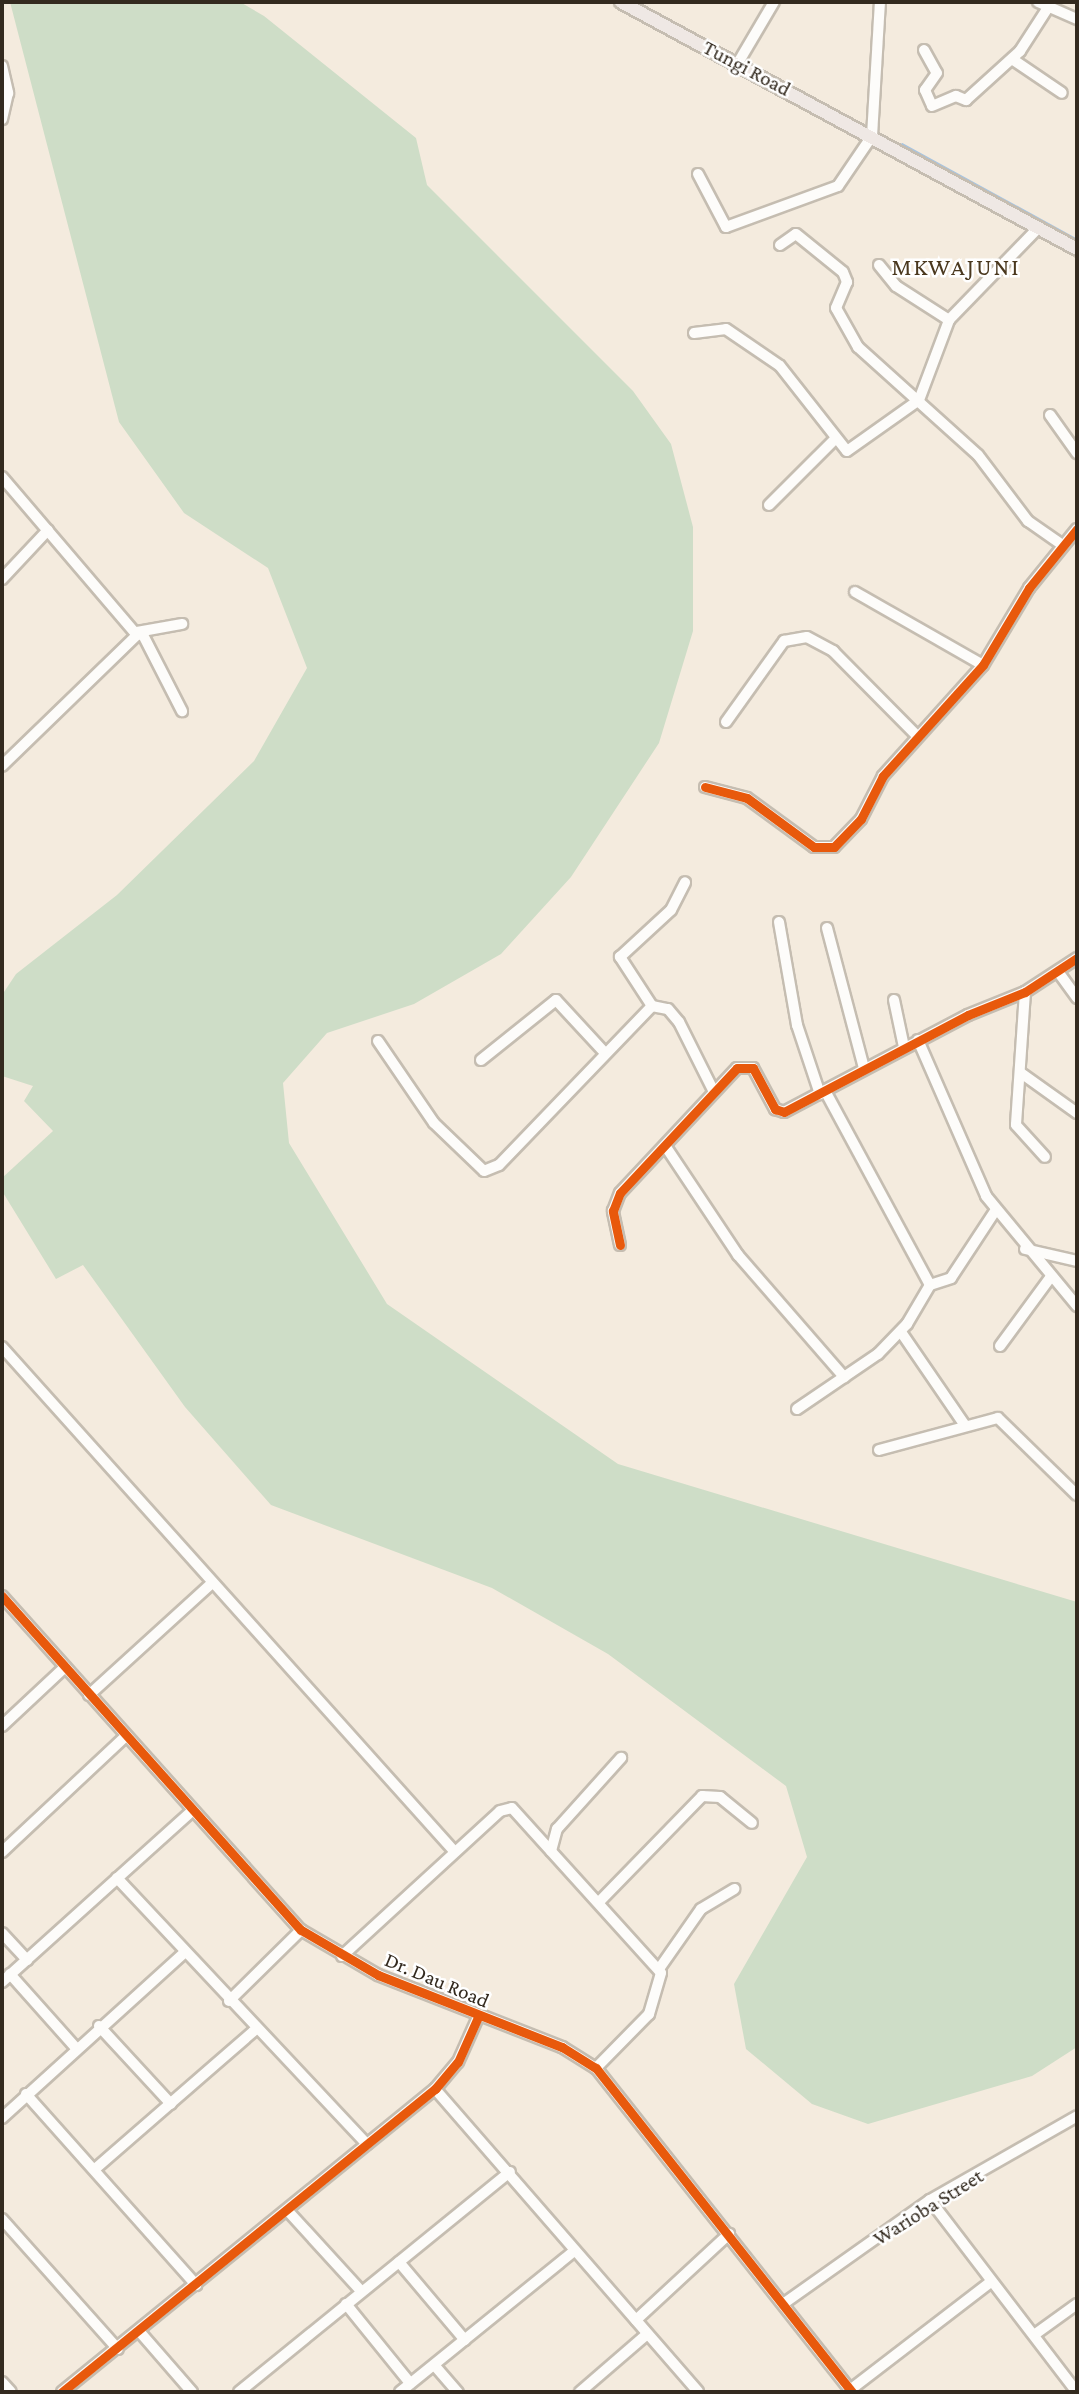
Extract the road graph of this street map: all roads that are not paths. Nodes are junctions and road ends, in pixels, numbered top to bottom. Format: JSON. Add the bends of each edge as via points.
{"nodes":[{"id":1,"x":621,"y":2,"type":"edge"},
{"id":2,"x":774,"y":2,"type":"edge"},
{"id":3,"x":880,"y":2,"type":"edge"},
{"id":4,"x":1038,"y":2,"type":"edge"},
{"id":5,"x":1049,"y":6,"type":"junction"},
{"id":6,"x":1077,"y":19,"type":"edge"},
{"id":7,"x":924,"y":50,"type":"dead end"},
{"id":8,"x":1012,"y":59,"type":"junction"},
{"id":9,"x":738,"y":63,"type":"junction"},
{"id":10,"x":2,"y":66,"type":"edge"},
{"id":11,"x":1062,"y":93,"type":"dead end"},
{"id":12,"x":2,"y":119,"type":"edge"},
{"id":13,"x":872,"y":136,"type":"junction"},
{"id":14,"x":698,"y":174,"type":"dead end"},
{"id":15,"x":1038,"y":228,"type":"junction"},
{"id":16,"x":780,"y":245,"type":"dead end"},
{"id":17,"x":1077,"y":249,"type":"edge"},
{"id":18,"x":879,"y":265,"type":"dead end"},
{"id":19,"x":949,"y":320,"type":"junction"},
{"id":20,"x":694,"y":333,"type":"dead end"},
{"id":21,"x":919,"y":400,"type":"junction"},
{"id":22,"x":1050,"y":415,"type":"dead end"},
{"id":23,"x":834,"y":440,"type":"junction"},
{"id":24,"x":1077,"y":453,"type":"edge"},
{"id":25,"x":2,"y":477,"type":"edge"},
{"id":26,"x":769,"y":505,"type":"dead end"},
{"id":27,"x":48,"y":530,"type":"junction"},
{"id":28,"x":1075,"y":535,"type":"edge"},
{"id":29,"x":1061,"y":544,"type":"junction"},
{"id":30,"x":2,"y":579,"type":"edge"},
{"id":31,"x":855,"y":592,"type":"dead end"},
{"id":32,"x":183,"y":624,"type":"dead end"},
{"id":33,"x":139,"y":633,"type":"junction"},
{"id":34,"x":983,"y":665,"type":"junction"},
{"id":35,"x":182,"y":711,"type":"dead end"},
{"id":36,"x":726,"y":722,"type":"dead end"},
{"id":37,"x":917,"y":736,"type":"junction"},
{"id":38,"x":2,"y":766,"type":"edge"},
{"id":39,"x":705,"y":787,"type":"dead end"},
{"id":40,"x":685,"y":882,"type":"dead end"},
{"id":41,"x":779,"y":922,"type":"dead end"},
{"id":42,"x":827,"y":928,"type":"dead end"},
{"id":43,"x":1077,"y":958,"type":"edge"},
{"id":44,"x":1059,"y":973,"type":"junction"},
{"id":45,"x":1026,"y":992,"type":"junction"},
{"id":46,"x":1077,"y":998,"type":"edge"},
{"id":47,"x":894,"y":1000,"type":"dead end"},
{"id":48,"x":652,"y":1006,"type":"junction"},
{"id":49,"x":918,"y":1040,"type":"junction"},
{"id":50,"x":378,"y":1041,"type":"dead end"},
{"id":51,"x":904,"y":1047,"type":"junction"},
{"id":52,"x":605,"y":1053,"type":"junction"},
{"id":53,"x":481,"y":1060,"type":"dead end"},
{"id":54,"x":864,"y":1068,"type":"junction"},
{"id":55,"x":1021,"y":1073,"type":"junction"},
{"id":56,"x":714,"y":1092,"type":"junction"},
{"id":57,"x":822,"y":1092,"type":"junction"},
{"id":58,"x":1077,"y":1114,"type":"edge"},
{"id":59,"x":666,"y":1147,"type":"junction"},
{"id":60,"x":1045,"y":1157,"type":"dead end"},
{"id":61,"x":995,"y":1211,"type":"junction"},
{"id":62,"x":620,"y":1245,"type":"dead end"},
{"id":63,"x":1024,"y":1249,"type":"junction"},
{"id":64,"x":1077,"y":1261,"type":"edge"},
{"id":65,"x":1050,"y":1278,"type":"junction"},
{"id":66,"x":930,"y":1285,"type":"junction"},
{"id":67,"x":1077,"y":1306,"type":"edge"},
{"id":68,"x":901,"y":1332,"type":"junction"},
{"id":69,"x":1000,"y":1346,"type":"dead end"},
{"id":70,"x":2,"y":1347,"type":"edge"},
{"id":71,"x":844,"y":1377,"type":"junction"},
{"id":72,"x":797,"y":1409,"type":"dead end"},
{"id":73,"x":964,"y":1423,"type":"junction"},
{"id":74,"x":879,"y":1450,"type":"dead end"},
{"id":75,"x":1077,"y":1495,"type":"edge"},
{"id":76,"x":212,"y":1583,"type":"junction"},
{"id":77,"x":2,"y":1596,"type":"edge"},
{"id":78,"x":65,"y":1667,"type":"junction"},
{"id":79,"x":89,"y":1695,"type":"junction"},
{"id":80,"x":2,"y":1726,"type":"edge"},
{"id":81,"x":125,"y":1737,"type":"junction"},
{"id":82,"x":621,"y":1758,"type":"dead end"},
{"id":83,"x":190,"y":1812,"type":"junction"},
{"id":84,"x":752,"y":1823,"type":"dead end"},
{"id":85,"x":551,"y":1851,"type":"junction"},
{"id":86,"x":2,"y":1852,"type":"edge"},
{"id":87,"x":455,"y":1852,"type":"junction"},
{"id":88,"x":117,"y":1878,"type":"junction"},
{"id":89,"x":734,"y":1889,"type":"dead end"},
{"id":90,"x":599,"y":1902,"type":"junction"},
{"id":91,"x":302,"y":1930,"type":"junction"},
{"id":92,"x":2,"y":1933,"type":"edge"},
{"id":93,"x":184,"y":1953,"type":"junction"},
{"id":94,"x":342,"y":1956,"type":"junction"},
{"id":95,"x":27,"y":1960,"type":"junction"},
{"id":96,"x":659,"y":1969,"type":"junction"},
{"id":97,"x":10,"y":1974,"type":"junction"},
{"id":98,"x":2,"y":1982,"type":"edge"},
{"id":99,"x":229,"y":2001,"type":"junction"},
{"id":100,"x":478,"y":2017,"type":"junction"},
{"id":101,"x":99,"y":2026,"type":"junction"},
{"id":102,"x":255,"y":2030,"type":"junction"},
{"id":103,"x":76,"y":2048,"type":"junction"},
{"id":104,"x":596,"y":2068,"type":"junction"},
{"id":105,"x":435,"y":2089,"type":"junction"},
{"id":106,"x":26,"y":2094,"type":"junction"},
{"id":107,"x":171,"y":2104,"type":"junction"},
{"id":108,"x":1077,"y":2116,"type":"edge"},
{"id":109,"x":2,"y":2118,"type":"edge"},
{"id":110,"x":367,"y":2144,"type":"junction"},
{"id":111,"x":95,"y":2169,"type":"junction"},
{"id":112,"x":510,"y":2172,"type":"junction"},
{"id":113,"x":930,"y":2200,"type":"junction"},
{"id":114,"x":287,"y":2210,"type":"junction"},
{"id":115,"x":2,"y":2219,"type":"edge"},
{"id":116,"x":729,"y":2234,"type":"junction"},
{"id":117,"x":573,"y":2252,"type":"junction"},
{"id":118,"x":399,"y":2262,"type":"junction"},
{"id":119,"x":988,"y":2284,"type":"junction"},
{"id":120,"x":196,"y":2285,"type":"junction"},
{"id":121,"x":361,"y":2291,"type":"junction"},
{"id":122,"x":346,"y":2304,"type":"junction"},
{"id":123,"x":783,"y":2304,"type":"junction"},
{"id":124,"x":1077,"y":2304,"type":"edge"},
{"id":125,"x":636,"y":2320,"type":"junction"},
{"id":126,"x":139,"y":2331,"type":"junction"},
{"id":127,"x":646,"y":2335,"type":"junction"},
{"id":128,"x":1034,"y":2335,"type":"junction"},
{"id":129,"x":465,"y":2340,"type":"junction"},
{"id":130,"x":118,"y":2349,"type":"junction"},
{"id":131,"x":435,"y":2367,"type":"junction"},
{"id":132,"x":2,"y":2382,"type":"edge"},
{"id":133,"x":410,"y":2383,"type":"junction"},
{"id":134,"x":851,"y":2391,"type":"edge"},
{"id":135,"x":11,"y":2392,"type":"edge"},
{"id":136,"x":62,"y":2392,"type":"edge"},
{"id":137,"x":192,"y":2392,"type":"edge"},
{"id":138,"x":239,"y":2392,"type":"edge"},
{"id":139,"x":400,"y":2392,"type":"edge"},
{"id":140,"x":458,"y":2392,"type":"edge"},
{"id":141,"x":580,"y":2392,"type":"edge"},
{"id":142,"x":698,"y":2392,"type":"edge"},
{"id":143,"x":1077,"y":2392,"type":"edge"}],
"edges":[{"from":1,"to":9,"type":"main road","name":"Tungi Road"},
{"from":2,"to":9,"type":"street"},
{"from":3,"to":13,"type":"street"},
{"from":4,"to":5,"type":"street"},
{"from":5,"to":6,"type":"street"},
{"from":5,"to":8,"type":"street"},
{"from":7,"to":8,"type":"street","via":[[937,74],[925,90],[933,107],[956,96],[970,98]]},
{"from":8,"to":11,"type":"street"},
{"from":9,"to":13,"type":"main road","name":"Tungi Road"},
{"from":10,"to":12,"type":"street","via":[[8,93]]},
{"from":13,"to":14,"type":"street","via":[[838,186],[734,226],[721,226]]},
{"from":13,"to":15,"type":"main road","name":"Tungi Road"},
{"from":15,"to":17,"type":"main road","name":"Tungi Road"},
{"from":15,"to":19,"type":"street"},
{"from":16,"to":21,"type":"street","via":[[796,234],[843,272],[847,282],[836,308],[842,322],[866,358]]},
{"from":18,"to":19,"type":"street","via":[[887,278]]},
{"from":19,"to":21,"type":"street"},
{"from":20,"to":23,"type":"street","via":[[726,329],[780,366]]},
{"from":21,"to":23,"type":"street","via":[[850,450]]},
{"from":21,"to":29,"type":"street","via":[[978,455],[1028,521]]},
{"from":22,"to":24,"type":"street"},
{"from":23,"to":26,"type":"street"},
{"from":25,"to":27,"type":"street"},
{"from":27,"to":30,"type":"street"},
{"from":27,"to":33,"type":"street"},
{"from":28,"to":29,"type":"street"},
{"from":29,"to":34,"type":"street"},
{"from":31,"to":34,"type":"street"},
{"from":32,"to":33,"type":"street"},
{"from":33,"to":35,"type":"street"},
{"from":33,"to":38,"type":"street"},
{"from":34,"to":37,"type":"street"},
{"from":36,"to":37,"type":"street","via":[[784,641],[807,636],[833,651]]},
{"from":37,"to":39,"type":"street","via":[[871,793],[861,819],[824,850],[747,798]]},
{"from":40,"to":48,"type":"street","via":[[671,910],[620,957]]},
{"from":41,"to":57,"type":"street","via":[[797,1025]]},
{"from":42,"to":54,"type":"street"},
{"from":43,"to":44,"type":"street"},
{"from":44,"to":45,"type":"street"},
{"from":44,"to":46,"type":"street"},
{"from":45,"to":49,"type":"street"},
{"from":45,"to":55,"type":"street"},
{"from":47,"to":51,"type":"street"},
{"from":48,"to":52,"type":"street"},
{"from":48,"to":56,"type":"street","via":[[668,1009],[679,1022]]},
{"from":49,"to":51,"type":"street"},
{"from":49,"to":61,"type":"street"},
{"from":50,"to":52,"type":"street","via":[[434,1123],[484,1171],[499,1165]]},
{"from":51,"to":54,"type":"street"},
{"from":52,"to":53,"type":"street","via":[[556,1000]]},
{"from":54,"to":57,"type":"street"},
{"from":55,"to":58,"type":"street"},
{"from":55,"to":60,"type":"street","via":[[1016,1125]]},
{"from":56,"to":57,"type":"street","via":[[744,1064],[780,1112]]},
{"from":56,"to":59,"type":"street"},
{"from":57,"to":66,"type":"street"},
{"from":59,"to":62,"type":"street","via":[[615,1202]]},
{"from":59,"to":71,"type":"street","via":[[738,1255],[810,1331]]},
{"from":61,"to":63,"type":"street"},
{"from":61,"to":66,"type":"street","via":[[951,1278]]},
{"from":63,"to":64,"type":"street"},
{"from":63,"to":65,"type":"street"},
{"from":65,"to":67,"type":"street"},
{"from":65,"to":69,"type":"street"},
{"from":66,"to":68,"type":"street"},
{"from":68,"to":71,"type":"street"},
{"from":68,"to":73,"type":"street"},
{"from":70,"to":76,"type":"street"},
{"from":71,"to":72,"type":"street"},
{"from":73,"to":74,"type":"street"},
{"from":73,"to":75,"type":"street","via":[[986,1417],[1004,1422]]},
{"from":76,"to":79,"type":"street"},
{"from":76,"to":87,"type":"street"},
{"from":77,"to":78,"type":"street","name":"Dr. Dau Road"},
{"from":78,"to":79,"type":"street","name":"Dr. Dau Road"},
{"from":78,"to":80,"type":"street"},
{"from":79,"to":81,"type":"street","name":"Dr. Dau Road"},
{"from":81,"to":83,"type":"street","name":"Dr. Dau Road"},
{"from":81,"to":86,"type":"street"},
{"from":82,"to":85,"type":"street","via":[[557,1829]]},
{"from":83,"to":88,"type":"street"},
{"from":83,"to":91,"type":"street","name":"Dr. Dau Road"},
{"from":84,"to":90,"type":"street","via":[[720,1797],[702,1796]]},
{"from":85,"to":87,"type":"street","via":[[509,1807]]},
{"from":85,"to":90,"type":"street"},
{"from":87,"to":94,"type":"street"},
{"from":88,"to":93,"type":"street"},
{"from":88,"to":95,"type":"street"},
{"from":89,"to":96,"type":"street","via":[[701,1909]]},
{"from":90,"to":96,"type":"street"},
{"from":91,"to":94,"type":"street","name":"Dr. Dau Road"},
{"from":91,"to":99,"type":"street"},
{"from":92,"to":95,"type":"street"},
{"from":93,"to":99,"type":"street"},
{"from":93,"to":101,"type":"street"},
{"from":94,"to":100,"type":"street","name":"Dr. Dau Road"},
{"from":95,"to":97,"type":"street"},
{"from":96,"to":104,"type":"street","via":[[662,1986],[649,2014]]},
{"from":97,"to":98,"type":"street"},
{"from":97,"to":103,"type":"street"},
{"from":99,"to":102,"type":"street"},
{"from":100,"to":104,"type":"street","name":"Dr. Dau Road","via":[[562,2047]]},
{"from":100,"to":105,"type":"street","via":[[458,2062]]},
{"from":101,"to":103,"type":"street"},
{"from":101,"to":107,"type":"street"},
{"from":102,"to":107,"type":"street"},
{"from":102,"to":110,"type":"street"},
{"from":103,"to":106,"type":"street"},
{"from":104,"to":116,"type":"street","name":"Dr. Dau Road"},
{"from":105,"to":110,"type":"street"},
{"from":105,"to":112,"type":"street"},
{"from":106,"to":109,"type":"street"},
{"from":106,"to":111,"type":"street"},
{"from":107,"to":111,"type":"street"},
{"from":108,"to":113,"type":"street","name":"Warioba Street"},
{"from":110,"to":114,"type":"street"},
{"from":111,"to":120,"type":"street"},
{"from":112,"to":117,"type":"street"},
{"from":112,"to":118,"type":"street"},
{"from":113,"to":119,"type":"street"},
{"from":113,"to":123,"type":"street","name":"Warioba Street"},
{"from":114,"to":120,"type":"street"},
{"from":114,"to":121,"type":"street"},
{"from":115,"to":130,"type":"street"},
{"from":116,"to":123,"type":"street","name":"Dr. Dau Road"},
{"from":116,"to":125,"type":"street"},
{"from":117,"to":125,"type":"street"},
{"from":117,"to":129,"type":"street"},
{"from":118,"to":121,"type":"street"},
{"from":118,"to":129,"type":"street"},
{"from":119,"to":128,"type":"street"},
{"from":119,"to":134,"type":"street"},
{"from":120,"to":126,"type":"street"},
{"from":121,"to":122,"type":"street"},
{"from":122,"to":133,"type":"street"},
{"from":122,"to":138,"type":"street"},
{"from":123,"to":134,"type":"street","name":"Dr. Dau Road"},
{"from":124,"to":128,"type":"street"},
{"from":125,"to":127,"type":"street"},
{"from":126,"to":130,"type":"street"},
{"from":126,"to":137,"type":"street"},
{"from":127,"to":141,"type":"street"},
{"from":127,"to":142,"type":"street"},
{"from":128,"to":143,"type":"street"},
{"from":129,"to":131,"type":"street"},
{"from":130,"to":136,"type":"street"},
{"from":131,"to":133,"type":"street"},
{"from":131,"to":140,"type":"street"},
{"from":132,"to":135,"type":"street"},
{"from":133,"to":139,"type":"street"}]}
